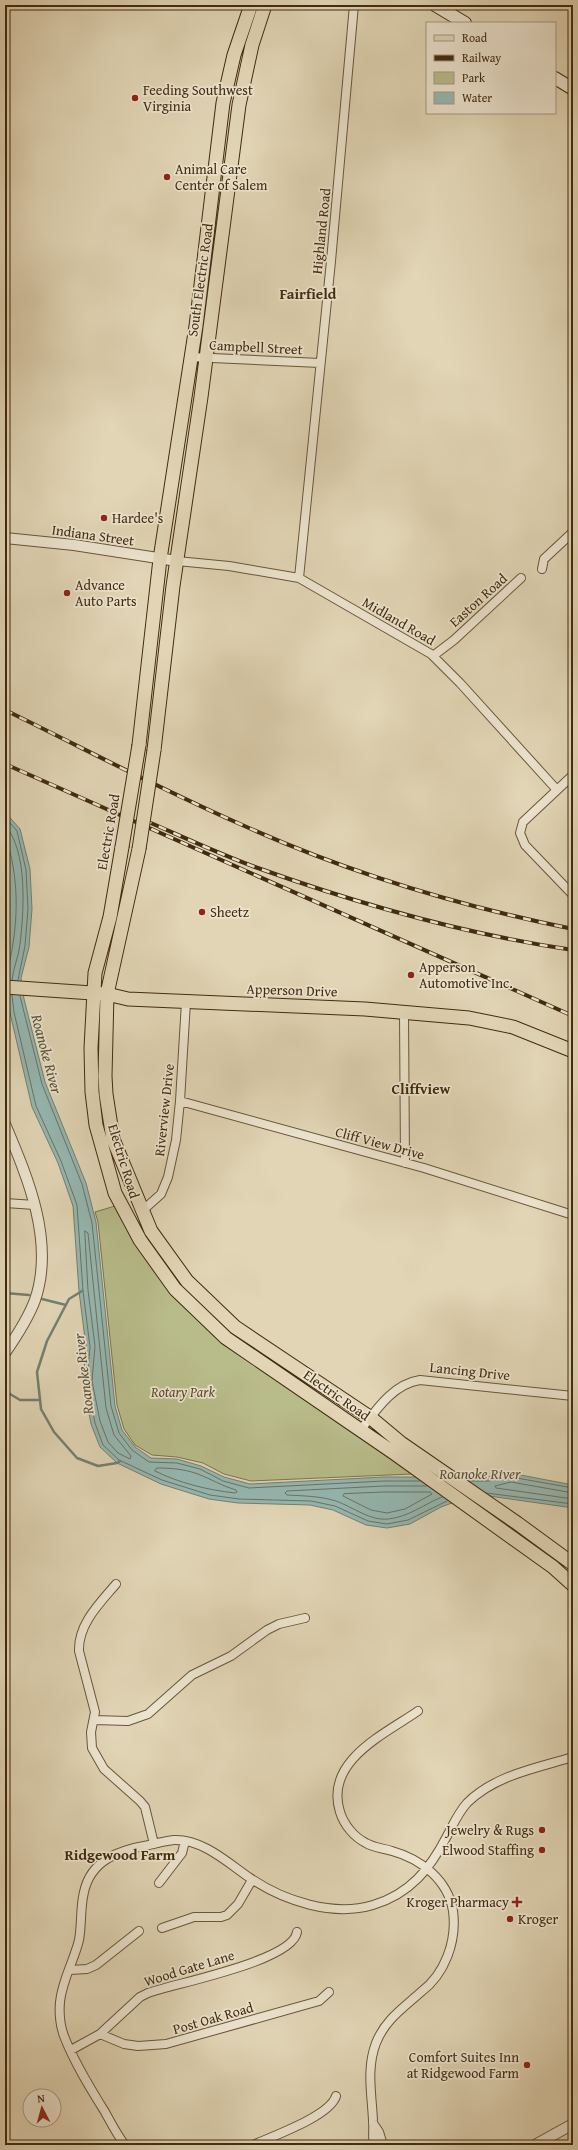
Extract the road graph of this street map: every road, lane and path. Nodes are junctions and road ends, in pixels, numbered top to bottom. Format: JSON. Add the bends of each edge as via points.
{"nodes":[{"id":1,"x":251,"y":5,"type":"edge"},
{"id":2,"x":264,"y":5,"type":"edge"},
{"id":3,"x":354,"y":5,"type":"edge"},
{"id":4,"x":435,"y":5,"type":"edge"},
{"id":5,"x":462,"y":22,"type":"edge"},
{"id":6,"x":556,"y":79,"type":"edge"},
{"id":7,"x":573,"y":89,"type":"edge"},
{"id":8,"x":190,"y":357,"type":"junction"},
{"id":9,"x":205,"y":357,"type":"junction"},
{"id":10,"x":320,"y":363,"type":"junction"},
{"id":11,"x":573,"y":532,"type":"edge"},
{"id":12,"x":5,"y":538,"type":"edge"},
{"id":13,"x":160,"y":559,"type":"junction"},
{"id":14,"x":177,"y":561,"type":"junction"},
{"id":15,"x":542,"y":569,"type":"dead end"},
{"id":16,"x":299,"y":578,"type":"junction"},
{"id":17,"x":521,"y":578,"type":"dead end"},
{"id":18,"x":433,"y":656,"type":"junction"},
{"id":19,"x":573,"y":775,"type":"edge"},
{"id":20,"x":557,"y":790,"type":"junction"},
{"id":21,"x":573,"y":895,"type":"edge"},
{"id":22,"x":5,"y":987,"type":"edge"},
{"id":23,"x":93,"y":993,"type":"junction"},
{"id":24,"x":107,"y":994,"type":"junction"},
{"id":25,"x":186,"y":1002,"type":"junction"},
{"id":26,"x":404,"y":1012,"type":"junction"},
{"id":27,"x":573,"y":1051,"type":"edge"},
{"id":28,"x":180,"y":1101,"type":"junction"},
{"id":29,"x":5,"y":1124,"type":"edge"},
{"id":30,"x":405,"y":1163,"type":"junction"},
{"id":31,"x":5,"y":1203,"type":"edge"},
{"id":32,"x":35,"y":1205,"type":"junction"},
{"id":33,"x":142,"y":1211,"type":"junction"},
{"id":34,"x":573,"y":1215,"type":"edge"},
{"id":35,"x":5,"y":1354,"type":"edge"},
{"id":36,"x":573,"y":1396,"type":"edge"},
{"id":37,"x":370,"y":1418,"type":"junction"},
{"id":38,"x":360,"y":1431,"type":"junction"},
{"id":39,"x":397,"y":1448,"type":"junction"},
{"id":40,"x":573,"y":1564,"type":"edge"},
{"id":41,"x":116,"y":1584,"type":"dead end"},
{"id":42,"x":573,"y":1585,"type":"edge"},
{"id":43,"x":305,"y":1618,"type":"dead end"},
{"id":44,"x":418,"y":1711,"type":"dead end"},
{"id":45,"x":94,"y":1720,"type":"junction"},
{"id":46,"x":573,"y":1757,"type":"edge"},
{"id":47,"x":185,"y":1841,"type":"junction"},
{"id":48,"x":154,"y":1844,"type":"junction"},
{"id":49,"x":428,"y":1868,"type":"junction"},
{"id":50,"x":252,"y":1880,"type":"junction"},
{"id":51,"x":159,"y":1883,"type":"dead end"},
{"id":52,"x":162,"y":1928,"type":"dead end"},
{"id":53,"x":139,"y":1931,"type":"dead end"},
{"id":54,"x":297,"y":1932,"type":"dead end"},
{"id":55,"x":70,"y":1970,"type":"junction"},
{"id":56,"x":329,"y":1992,"type":"dead end"},
{"id":57,"x":100,"y":2034,"type":"junction"},
{"id":58,"x":71,"y":2050,"type":"junction"},
{"id":59,"x":336,"y":2096,"type":"dead end"},
{"id":60,"x":374,"y":2123,"type":"junction"},
{"id":61,"x":573,"y":2124,"type":"edge"},
{"id":62,"x":126,"y":2145,"type":"edge"},
{"id":63,"x":253,"y":2145,"type":"edge"},
{"id":64,"x":374,"y":2145,"type":"edge"},
{"id":65,"x":382,"y":2145,"type":"edge"},
{"id":66,"x":535,"y":2145,"type":"edge"}],
"edges":[{"from":1,"to":8,"type":"main road","name":"South Electric Road","via":[[234,55],[223,104]]},
{"from":2,"to":9,"type":"main road","name":"South Electric Road","via":[[252,45],[240,105]]},
{"from":3,"to":10,"type":"street","name":"Highland Road"},
{"from":4,"to":5,"type":"main road"},
{"from":6,"to":7,"type":"main road"},
{"from":8,"to":9,"type":"street","name":"Campbell Street"},
{"from":8,"to":13,"type":"main road","name":"South Electric Road"},
{"from":9,"to":10,"type":"street","name":"Campbell Street"},
{"from":9,"to":14,"type":"main road","name":"South Electric Road"},
{"from":10,"to":16,"type":"street","name":"Highland Road"},
{"from":11,"to":15,"type":"street","via":[[544,559]]},
{"from":12,"to":13,"type":"street","name":"Indiana Street","via":[[74,545]]},
{"from":13,"to":14,"type":"street","name":"Indiana Street"},
{"from":13,"to":23,"type":"main road","name":"Electric Road","bridge":true,"via":[[140,745],[110,917],[95,972]]},
{"from":14,"to":16,"type":"street","name":"Midland Road","via":[[229,566]]},
{"from":14,"to":24,"type":"main road","name":"Electric Road","bridge":true,"via":[[139,850]]},
{"from":16,"to":18,"type":"street","name":"Midland Road"},
{"from":17,"to":18,"type":"street","name":"Easton Road"},
{"from":18,"to":20,"type":"street","name":"Midland Road"},
{"from":19,"to":20,"type":"street"},
{"from":20,"to":21,"type":"street","via":[[523,822],[520,838]]},
{"from":22,"to":23,"type":"main road","name":"Apperson Drive"},
{"from":23,"to":24,"type":"main road","name":"Apperson Drive"},
{"from":23,"to":38,"type":"main road","name":"Electric Road","via":[[92,1092],[96,1124],[115,1194],[140,1240],[174,1289],[226,1338]]},
{"from":24,"to":25,"type":"main road","name":"Apperson Drive","via":[[128,999]]},
{"from":24,"to":33,"type":"main road","name":"Electric Road","via":[[105,1076],[110,1123],[121,1161]]},
{"from":25,"to":26,"type":"main road","name":"Apperson Drive"},
{"from":25,"to":28,"type":"street","name":"Riverview Drive"},
{"from":26,"to":27,"type":"main road","name":"Apperson Drive","via":[[469,1018],[498,1024]]},
{"from":26,"to":30,"type":"street"},
{"from":28,"to":30,"type":"street","name":"Cliff View Drive"},
{"from":28,"to":33,"type":"street","name":"Riverview Drive","via":[[176,1140],[166,1186]]},
{"from":29,"to":32,"type":"street"},
{"from":30,"to":34,"type":"street","name":"Cliff View Drive"},
{"from":31,"to":32,"type":"street"},
{"from":32,"to":35,"type":"street","via":[[42,1255],[39,1286],[28,1315]]},
{"from":33,"to":37,"type":"main road","name":"Electric Road","via":[[151,1231],[187,1281],[221,1315]]},
{"from":36,"to":37,"type":"street","name":"Lancing Drive","via":[[420,1380],[411,1381],[394,1392]]},
{"from":37,"to":38,"type":"street","name":"Lancing Drive"},
{"from":37,"to":39,"type":"main road","name":"Electric Road"},
{"from":38,"to":39,"type":"main road","name":"Electric Road"},
{"from":39,"to":40,"type":"main road","name":"Electric Road","via":[[517,1522]]},
{"from":39,"to":42,"type":"main road","name":"Electric Road"},
{"from":41,"to":45,"type":"street","via":[[85,1623],[78,1642],[93,1704]]},
{"from":43,"to":45,"type":"street","via":[[279,1624],[267,1630],[231,1656],[192,1675],[148,1714],[128,1722]]},
{"from":44,"to":49,"type":"street","via":[[354,1756],[342,1773],[337,1796],[342,1817],[348,1828],[361,1840],[375,1847],[405,1855]]},
{"from":45,"to":48,"type":"street","via":[[90,1740],[97,1759],[110,1776],[145,1807]]},
{"from":46,"to":49,"type":"street","via":[[516,1774],[478,1793],[458,1816]]},
{"from":47,"to":48,"type":"street","via":[[174,1840]]},
{"from":47,"to":50,"type":"street","via":[[206,1848]]},
{"from":47,"to":51,"type":"street","via":[[182,1854]]},
{"from":48,"to":55,"type":"street","via":[[119,1851],[94,1870],[83,1895],[79,1941]]},
{"from":49,"to":50,"type":"street","via":[[416,1882],[390,1899],[348,1909],[316,1906],[278,1894]]},
{"from":49,"to":60,"type":"street","via":[[440,1880],[451,1903],[454,1923],[451,1943],[436,1977],[393,2016],[376,2043],[370,2068]]},
{"from":50,"to":52,"type":"street","via":[[238,1904],[227,1915],[194,1917]]},
{"from":53,"to":55,"type":"street","via":[[96,1966]]},
{"from":54,"to":57,"type":"street","name":"Wood Gate Lane","via":[[293,1943],[263,1959],[148,1992]]},
{"from":55,"to":58,"type":"street","via":[[62,1989],[59,2012],[64,2035]]},
{"from":56,"to":57,"type":"street","name":"Post Oak Road","via":[[319,2001],[166,2044],[124,2044]]},
{"from":57,"to":58,"type":"street","name":"Wood Gate Lane"},
{"from":58,"to":62,"type":"street"},
{"from":59,"to":63,"type":"street","via":[[335,2102],[322,2113]]},
{"from":60,"to":64,"type":"street"},
{"from":60,"to":65,"type":"street"},
{"from":61,"to":66,"type":"street"}]}
